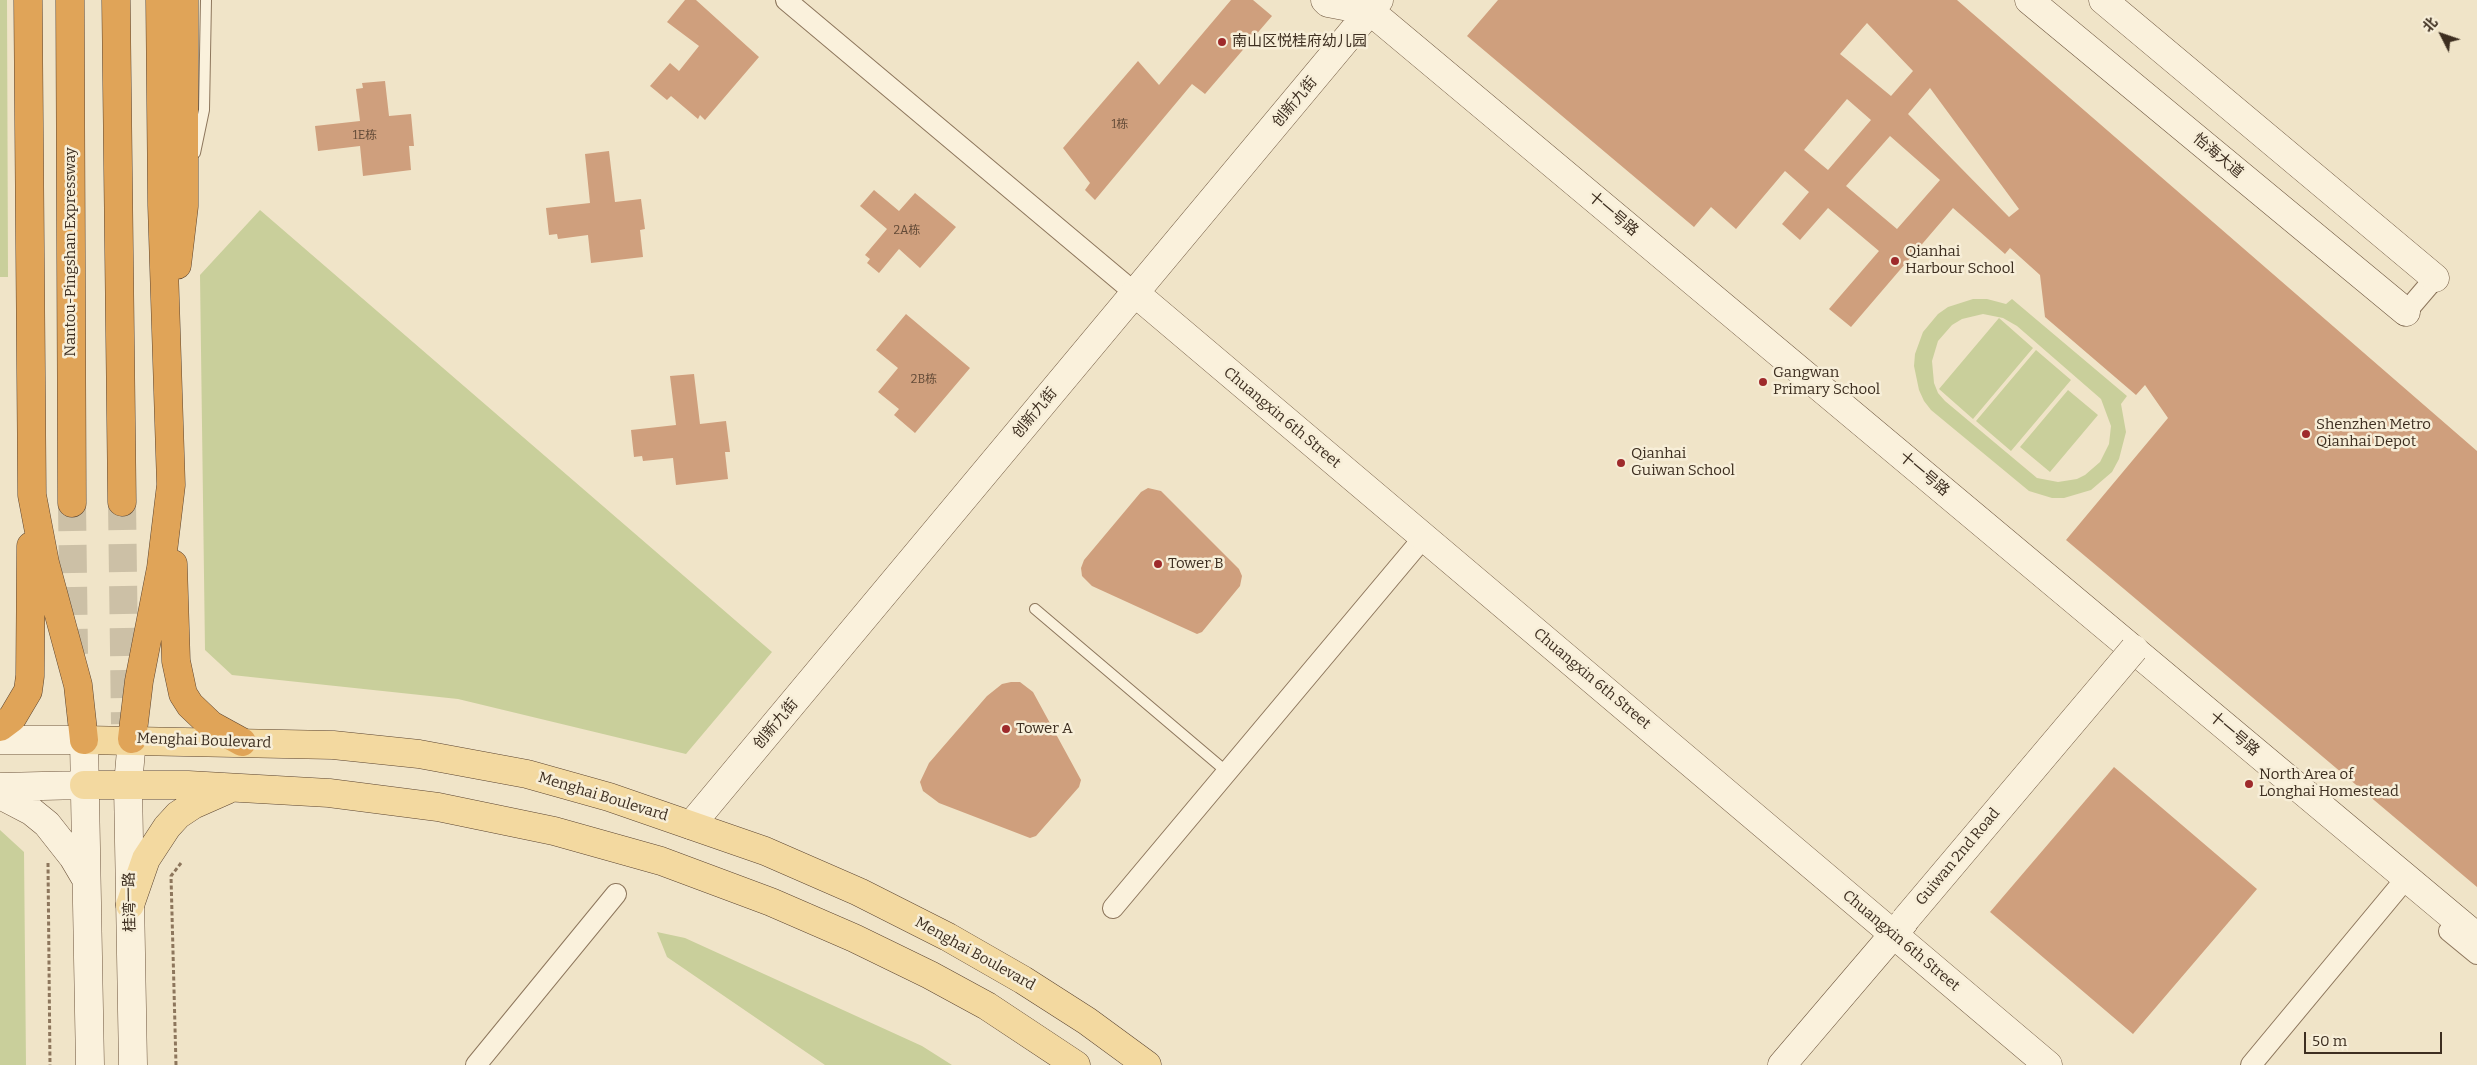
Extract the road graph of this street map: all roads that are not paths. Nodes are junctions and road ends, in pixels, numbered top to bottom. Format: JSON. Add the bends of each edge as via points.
{"nodes":[{"id":1,"x":28,"y":0,"type":"edge"},
{"id":2,"x":70,"y":0,"type":"edge"},
{"id":3,"x":160,"y":0,"type":"edge"},
{"id":4,"x":184,"y":0,"type":"edge"},
{"id":5,"x":206,"y":0,"type":"edge"},
{"id":6,"x":786,"y":0,"type":"edge"},
{"id":7,"x":1324,"y":0,"type":"edge"},
{"id":8,"x":2029,"y":0,"type":"edge"},
{"id":9,"x":2103,"y":0,"type":"edge"},
{"id":10,"x":1372,"y":4,"type":"edge"},
{"id":11,"x":117,"y":5,"type":"edge"},
{"id":12,"x":1552,"y":180,"type":"dead end"},
{"id":13,"x":184,"y":206,"type":"junction"},
{"id":14,"x":2435,"y":278,"type":"joint"},
{"id":15,"x":1135,"y":293,"type":"junction"},
{"id":16,"x":2406,"y":312,"type":"joint"},
{"id":17,"x":166,"y":358,"type":"junction"},
{"id":18,"x":171,"y":485,"type":"junction"},
{"id":19,"x":32,"y":494,"type":"junction"},
{"id":20,"x":122,"y":502,"type":"tunnel mouth"},
{"id":21,"x":72,"y":503,"type":"tunnel mouth"},
{"id":22,"x":1424,"y":537,"type":"junction"},
{"id":23,"x":1035,"y":609,"type":"dead end"},
{"id":24,"x":2134,"y":650,"type":"junction"},
{"id":25,"x":0,"y":727,"type":"edge"},
{"id":26,"x":132,"y":739,"type":"junction"},
{"id":27,"x":0,"y":740,"type":"edge"},
{"id":28,"x":84,"y":740,"type":"junction"},
{"id":29,"x":242,"y":742,"type":"junction"},
{"id":30,"x":1227,"y":772,"type":"junction"},
{"id":31,"x":84,"y":785,"type":"junction"},
{"id":32,"x":128,"y":785,"type":"junction"},
{"id":33,"x":0,"y":787,"type":"edge"},
{"id":34,"x":236,"y":787,"type":"junction"},
{"id":35,"x":0,"y":795,"type":"edge"},
{"id":36,"x":691,"y":825,"type":"junction"},
{"id":37,"x":86,"y":879,"type":"junction"},
{"id":38,"x":2398,"y":888,"type":"junction"},
{"id":39,"x":616,"y":894,"type":"dead end"},
{"id":40,"x":130,"y":905,"type":"junction"},
{"id":41,"x":1113,"y":908,"type":"dead end"},
{"id":42,"x":1899,"y":927,"type":"junction"},
{"id":43,"x":2477,"y":937,"type":"edge"},
{"id":44,"x":2477,"y":954,"type":"edge"},
{"id":45,"x":90,"y":1065,"type":"edge"},
{"id":46,"x":133,"y":1065,"type":"edge"},
{"id":47,"x":476,"y":1065,"type":"edge"},
{"id":48,"x":1076,"y":1065,"type":"edge"},
{"id":49,"x":1146,"y":1065,"type":"edge"},
{"id":50,"x":1782,"y":1065,"type":"edge"},
{"id":51,"x":2048,"y":1065,"type":"edge"},
{"id":52,"x":2251,"y":1065,"type":"edge"}],
"edges":[{"from":1,"to":19,"type":"highway"},
{"from":2,"to":21,"type":"highway","name":"Nantou-Pingshan Expressway"},
{"from":3,"to":17,"type":"highway"},
{"from":4,"to":13,"type":"highway"},
{"from":5,"to":13,"type":"lane","via":[[204,110]]},
{"from":6,"to":15,"type":"street"},
{"from":7,"to":10,"type":"street","name":"十一号路","via":[[1328,3]]},
{"from":8,"to":16,"type":"street","name":"怡海大道"},
{"from":9,"to":14,"type":"street"},
{"from":10,"to":15,"type":"street","name":"创新九街"},
{"from":10,"to":24,"type":"street","name":"十一号路","via":[[1434,65]]},
{"from":11,"to":20,"type":"highway"},
{"from":12,"to":38,"type":"street"},
{"from":13,"to":17,"type":"highway"},
{"from":14,"to":16,"type":"street"},
{"from":15,"to":22,"type":"street","name":"Chuangxin 6th Street"},
{"from":15,"to":36,"type":"street","name":"创新九街"},
{"from":17,"to":18,"type":"highway"},
{"from":18,"to":26,"type":"highway","via":[[161,568],[139,681]]},
{"from":18,"to":29,"type":"highway","via":[[176,661],[183,694],[211,724]]},
{"from":19,"to":25,"type":"highway","via":[[28,691],[21,707]]},
{"from":19,"to":28,"type":"highway","via":[[45,562],[78,685]]},
{"from":22,"to":30,"type":"street"},
{"from":22,"to":42,"type":"street","name":"Chuangxin 6th Street"},
{"from":23,"to":30,"type":"lane"},
{"from":24,"to":42,"type":"street","name":"Guiwan 2nd Road","bridge":true},
{"from":24,"to":43,"type":"street","name":"十一号路"},
{"from":26,"to":28,"type":"main road","name":"Menghai Boulevard"},
{"from":26,"to":29,"type":"main road","name":"Menghai Boulevard"},
{"from":26,"to":32,"type":"street","name":"桂湾一路"},
{"from":27,"to":28,"type":"street","name":"Menghai Boulevard"},
{"from":28,"to":31,"type":"street"},
{"from":29,"to":36,"type":"main road","name":"Menghai Boulevard","via":[[332,745],[410,753],[527,774]]},
{"from":30,"to":41,"type":"street"},
{"from":31,"to":32,"type":"main road"},
{"from":31,"to":33,"type":"street"},
{"from":31,"to":37,"type":"street"},
{"from":32,"to":34,"type":"main road"},
{"from":32,"to":40,"type":"street","name":"桂湾一路"},
{"from":34,"to":40,"type":"main road","via":[[193,805],[167,827],[146,859]]},
{"from":34,"to":48,"type":"main road","via":[[438,807],[554,831],[661,861],[771,902],[930,975],[987,1006]]},
{"from":35,"to":37,"type":"street","via":[[31,810],[48,824],[74,857]]},
{"from":36,"to":49,"type":"main road","name":"Menghai Boulevard","via":[[765,851],[851,888],[948,937],[1047,995]]},
{"from":37,"to":45,"type":"street"},
{"from":38,"to":44,"type":"street"},
{"from":38,"to":52,"type":"street"},
{"from":39,"to":47,"type":"street"},
{"from":40,"to":46,"type":"street","name":"桂湾一路"},
{"from":42,"to":50,"type":"street","name":"Guiwan 2nd Road"},
{"from":42,"to":51,"type":"street","name":"Chuangxin 6th Street"}]}
